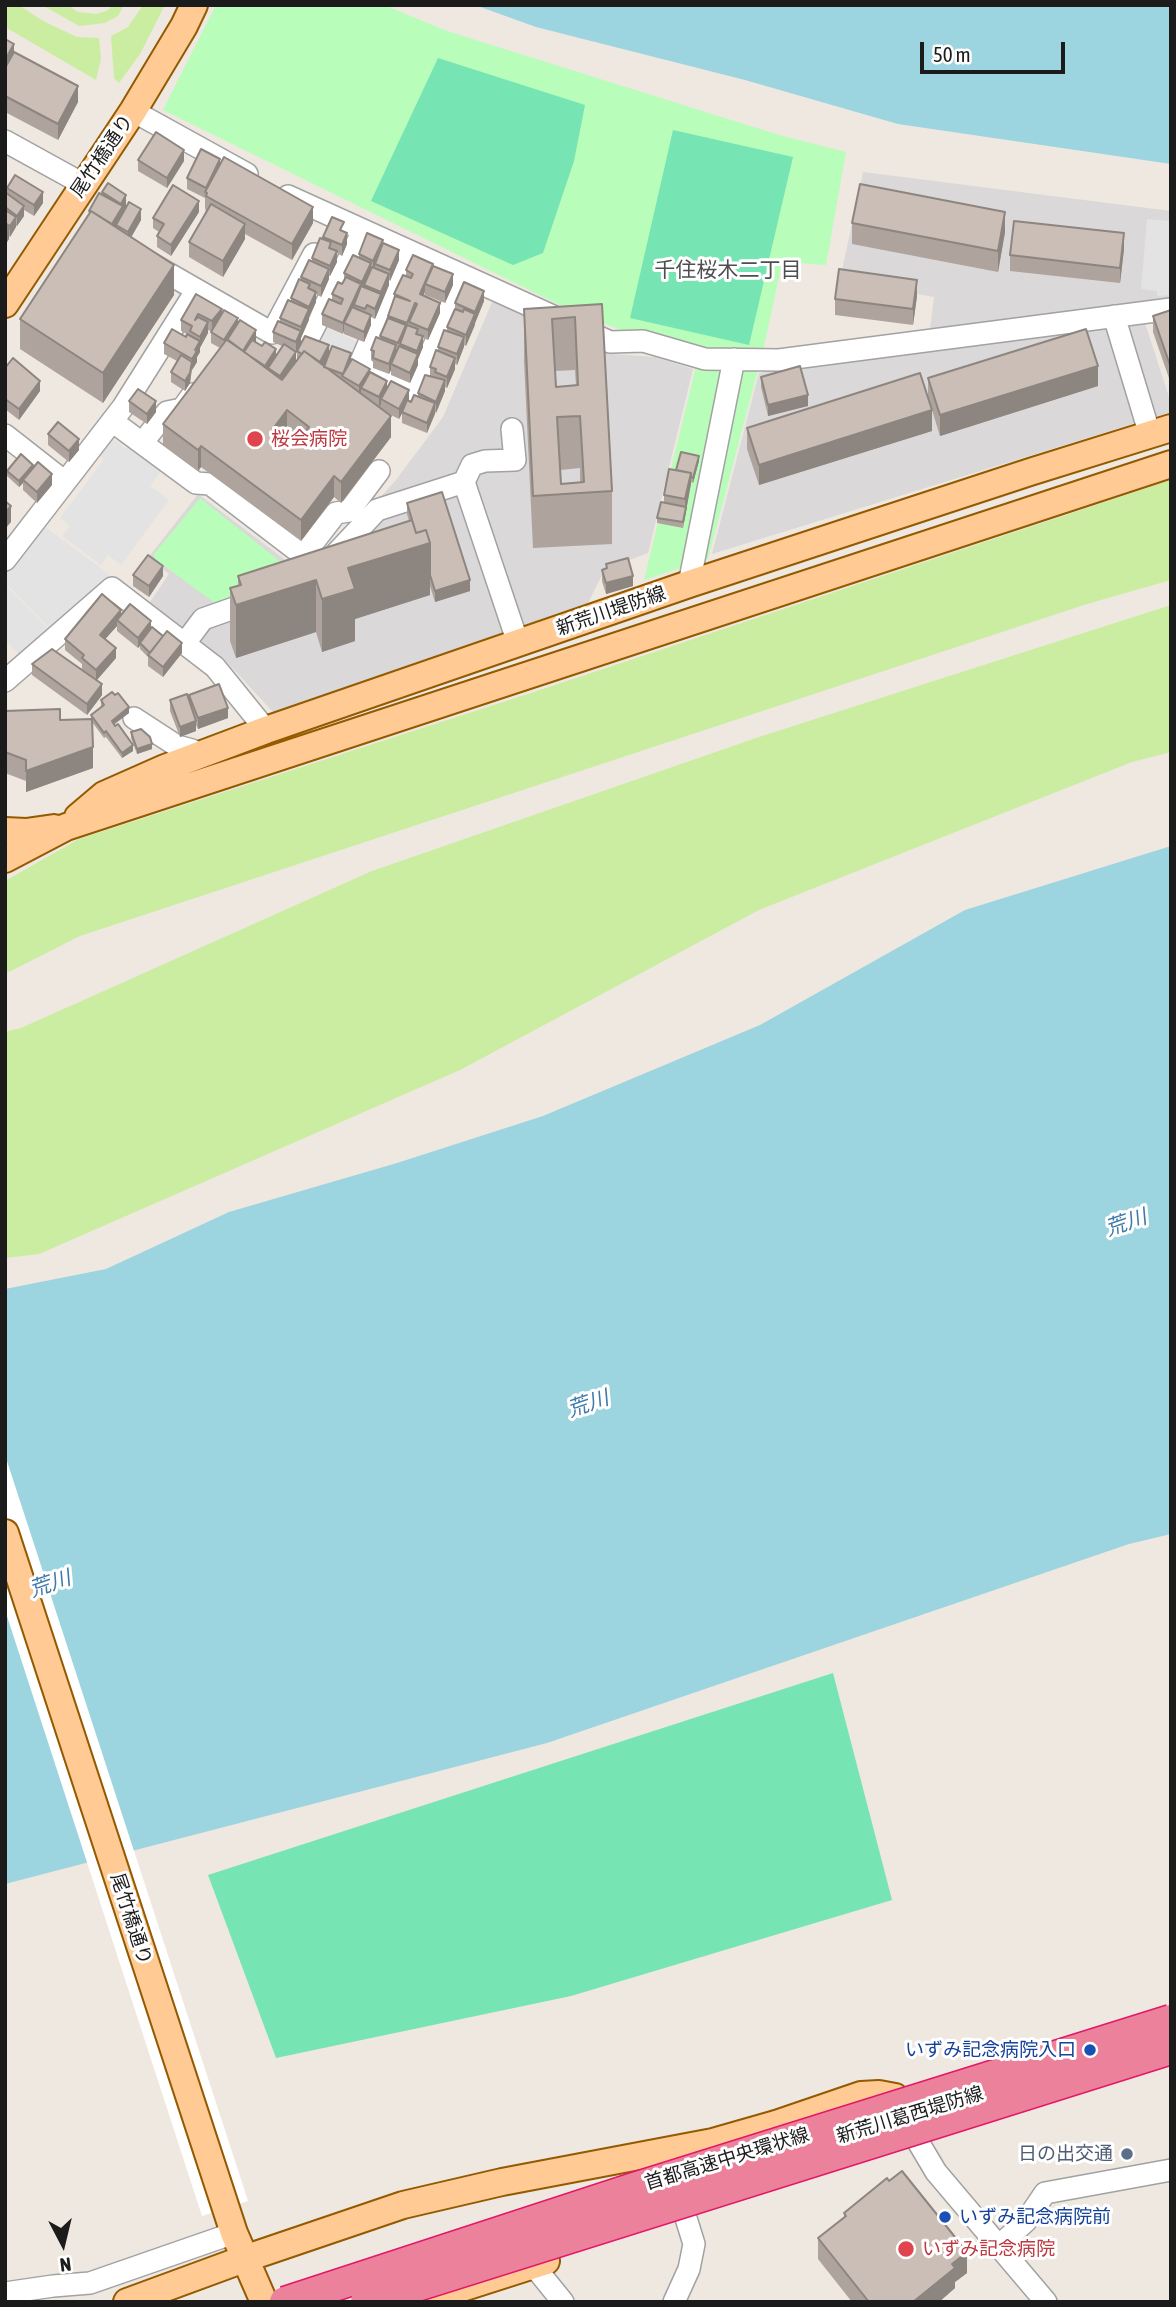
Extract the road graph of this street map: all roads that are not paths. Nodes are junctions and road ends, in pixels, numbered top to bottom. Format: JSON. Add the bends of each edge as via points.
{"nodes":[{"id":1,"x":194,"y":5,"type":"edge"},
{"id":2,"x":133,"y":111,"type":"junction"},
{"id":3,"x":5,"y":141,"type":"edge"},
{"id":4,"x":83,"y":184,"type":"junction"},
{"id":5,"x":328,"y":229,"type":"junction"},
{"id":6,"x":363,"y":231,"type":"junction"},
{"id":7,"x":409,"y":251,"type":"junction"},
{"id":8,"x":135,"y":254,"type":"edge"},
{"id":9,"x":464,"y":276,"type":"junction"},
{"id":10,"x":196,"y":291,"type":"junction"},
{"id":11,"x":5,"y":304,"type":"edge"},
{"id":12,"x":1171,"y":309,"type":"edge"},
{"id":13,"x":1114,"y":316,"type":"junction"},
{"id":14,"x":308,"y":339,"type":"edge"},
{"id":15,"x":734,"y":359,"type":"junction"},
{"id":16,"x":204,"y":379,"type":"edge"},
{"id":17,"x":112,"y":421,"type":"junction"},
{"id":18,"x":512,"y":429,"type":"dead end"},
{"id":19,"x":1161,"y":431,"type":"edge"},
{"id":20,"x":5,"y":435,"type":"edge"},
{"id":21,"x":142,"y":443,"type":"junction"},
{"id":22,"x":1171,"y":464,"type":"edge"},
{"id":23,"x":379,"y":471,"type":"dead end"},
{"id":24,"x":65,"y":482,"type":"junction"},
{"id":25,"x":464,"y":482,"type":"junction"},
{"id":26,"x":5,"y":559,"type":"edge"},
{"id":27,"x":320,"y":571,"type":"edge"},
{"id":28,"x":689,"y":584,"type":"junction"},
{"id":29,"x":274,"y":594,"type":"edge"},
{"id":30,"x":186,"y":643,"type":"junction"},
{"id":31,"x":518,"y":643,"type":"junction"},
{"id":32,"x":5,"y":681,"type":"edge"},
{"id":33,"x":134,"y":718,"type":"dead end"},
{"id":34,"x":266,"y":730,"type":"junction"},
{"id":35,"x":197,"y":755,"type":"junction"},
{"id":36,"x":66,"y":827,"type":"junction"},
{"id":37,"x":12,"y":833,"type":"edge"},
{"id":38,"x":5,"y":859,"type":"edge"},
{"id":39,"x":5,"y":1533,"type":"edge"},
{"id":40,"x":1171,"y":2020,"type":"edge"},
{"id":41,"x":1171,"y":2033,"type":"edge"},
{"id":42,"x":1171,"y":2049,"type":"edge"},
{"id":43,"x":1171,"y":2062,"type":"edge"},
{"id":44,"x":907,"y":2115,"type":"junction"},
{"id":45,"x":917,"y":2140,"type":"junction"},
{"id":46,"x":1171,"y":2170,"type":"edge"},
{"id":47,"x":685,"y":2215,"type":"junction"},
{"id":48,"x":234,"y":2233,"type":"junction"},
{"id":49,"x":999,"y":2246,"type":"junction"},
{"id":50,"x":244,"y":2259,"type":"junction"},
{"id":51,"x":533,"y":2265,"type":"junction"},
{"id":52,"x":260,"y":2292,"type":"edge"},
{"id":53,"x":5,"y":2293,"type":"edge"},
{"id":54,"x":679,"y":2299,"type":"edge"},
{"id":55,"x":127,"y":2302,"type":"edge"},
{"id":56,"x":285,"y":2302,"type":"edge"},
{"id":57,"x":330,"y":2302,"type":"edge"},
{"id":58,"x":366,"y":2302,"type":"edge"},
{"id":59,"x":418,"y":2302,"type":"edge"},
{"id":60,"x":563,"y":2302,"type":"edge"},
{"id":61,"x":1046,"y":2302,"type":"edge"}],
"edges":[{"from":1,"to":2,"type":"main road","name":"尾竹橋通り"},
{"from":2,"to":4,"type":"main road","name":"尾竹橋通り"},
{"from":2,"to":5,"type":"street","via":[[279,192]]},
{"from":3,"to":4,"type":"street"},
{"from":4,"to":11,"type":"main road","name":"尾竹橋通り"},
{"from":5,"to":6,"type":"street"},
{"from":5,"to":10,"type":"street","via":[[272,333]]},
{"from":6,"to":7,"type":"street"},
{"from":6,"to":14,"type":"street"},
{"from":7,"to":9,"type":"street"},
{"from":7,"to":9,"type":"street","via":[[359,366],[414,392]]},
{"from":8,"to":10,"type":"street"},
{"from":9,"to":15,"type":"street","via":[[610,342],[643,341],[705,359]]},
{"from":10,"to":17,"type":"street"},
{"from":12,"to":13,"type":"street"},
{"from":13,"to":15,"type":"street","via":[[767,360]]},
{"from":13,"to":19,"type":"street"},
{"from":15,"to":28,"type":"street"},
{"from":16,"to":21,"type":"street","via":[[181,409],[167,412]]},
{"from":17,"to":21,"type":"street"},
{"from":17,"to":24,"type":"street"},
{"from":18,"to":25,"type":"street","via":[[515,460],[472,465]]},
{"from":19,"to":28,"type":"main road","name":"新荒川堤防線"},
{"from":20,"to":24,"type":"street"},
{"from":21,"to":23,"type":"street","via":[[197,483],[210,484],[295,549],[309,548],[336,513],[349,511]]},
{"from":22,"to":36,"type":"main road","name":"新荒川堤防線"},
{"from":24,"to":26,"type":"street"},
{"from":25,"to":27,"type":"street","via":[[377,510]]},
{"from":25,"to":31,"type":"street"},
{"from":28,"to":31,"type":"main road","name":"新荒川堤防線"},
{"from":29,"to":30,"type":"street","via":[[202,619]]},
{"from":30,"to":32,"type":"street","via":[[112,588]]},
{"from":30,"to":34,"type":"street","via":[[215,667]]},
{"from":31,"to":34,"type":"main road","name":"新荒川堤防線"},
{"from":33,"to":35,"type":"street"},
{"from":34,"to":35,"type":"main road","name":"新荒川堤防線"},
{"from":35,"to":36,"type":"main road","name":"新荒川堤防線","via":[[104,795]]},
{"from":36,"to":37,"type":"main road"},
{"from":36,"to":38,"type":"main road","name":"新荒川堤防線"},
{"from":39,"to":48,"type":"main road","name":"尾竹橋通り"},
{"from":40,"to":56,"type":"highway","name":"首都高速中央環状線","bridge":true},
{"from":41,"to":44,"type":"main road","name":"新荒川葛西堤防線"},
{"from":42,"to":58,"type":"highway","name":"首都高速中央環状線","bridge":true},
{"from":43,"to":45,"type":"main road","name":"新荒川葛西堤防線"},
{"from":44,"to":45,"type":"main road"},
{"from":44,"to":50,"type":"main road","via":[[895,2097],[861,2095],[713,2142],[404,2205]]},
{"from":44,"to":57,"type":"main road","name":"新荒川葛西堤防線"},
{"from":45,"to":47,"type":"main road","name":"新荒川葛西堤防線"},
{"from":45,"to":49,"type":"street","via":[[936,2172]]},
{"from":46,"to":49,"type":"street","via":[[1045,2193],[1027,2221]]},
{"from":47,"to":51,"type":"main road","name":"新荒川葛西堤防線"},
{"from":47,"to":54,"type":"street","via":[[694,2244]]},
{"from":48,"to":50,"type":"main road","name":"尾竹橋通り"},
{"from":48,"to":53,"type":"street","via":[[90,2283]]},
{"from":49,"to":61,"type":"street"},
{"from":50,"to":52,"type":"main road","name":"尾竹橋通り"},
{"from":50,"to":55,"type":"main road"},
{"from":51,"to":59,"type":"main road","name":"新荒川葛西堤防線"},
{"from":51,"to":60,"type":"street"}]}
